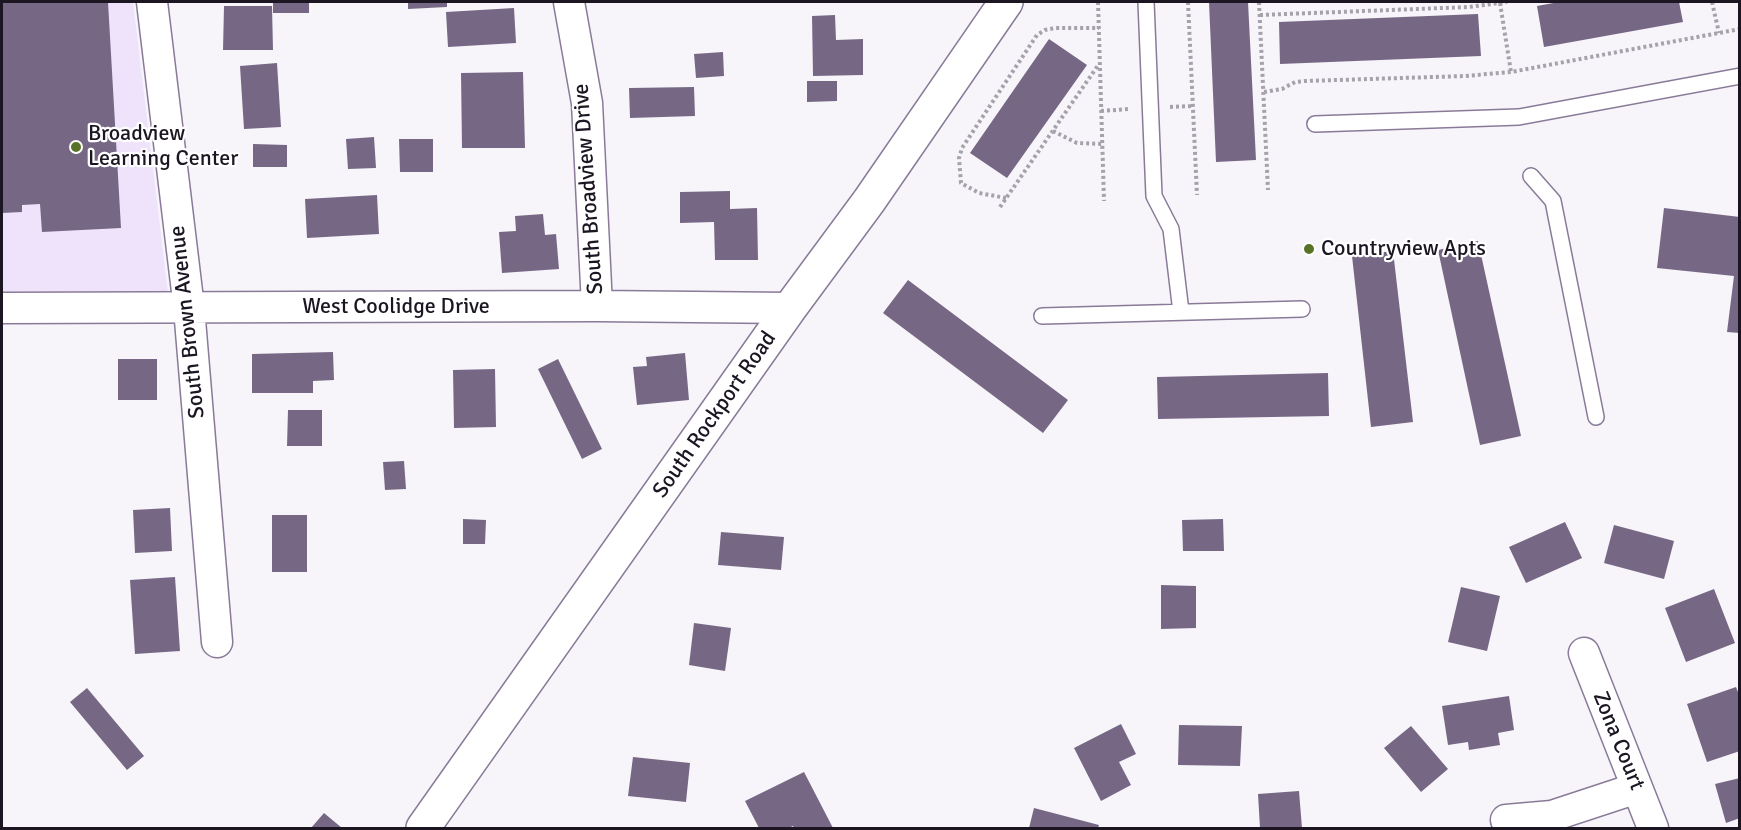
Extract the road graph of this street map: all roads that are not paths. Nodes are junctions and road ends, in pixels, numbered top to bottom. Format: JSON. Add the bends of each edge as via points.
{"nodes":[{"id":1,"x":152,"y":2,"type":"edge"},
{"id":2,"x":569,"y":2,"type":"edge"},
{"id":3,"x":1006,"y":2,"type":"edge"},
{"id":4,"x":1146,"y":2,"type":"edge"},
{"id":5,"x":1740,"y":76,"type":"edge"},
{"id":6,"x":1315,"y":124,"type":"dead end"},
{"id":7,"x":1531,"y":176,"type":"dead end"},
{"id":8,"x":597,"y":306,"type":"junction"},
{"id":9,"x":2,"y":308,"type":"edge"},
{"id":10,"x":189,"y":308,"type":"junction"},
{"id":11,"x":790,"y":308,"type":"junction"},
{"id":12,"x":1302,"y":309,"type":"dead end"},
{"id":13,"x":1181,"y":312,"type":"junction"},
{"id":14,"x":1042,"y":316,"type":"dead end"},
{"id":15,"x":1596,"y":417,"type":"dead end"},
{"id":16,"x":217,"y":642,"type":"dead end"},
{"id":17,"x":1584,"y":653,"type":"dead end"},
{"id":18,"x":1637,"y":788,"type":"junction"},
{"id":19,"x":1506,"y":820,"type":"dead end"},
{"id":20,"x":423,"y":828,"type":"edge"},
{"id":21,"x":1653,"y":828,"type":"edge"}],
"edges":[{"from":1,"to":10,"type":"street","name":"South Brown Avenue"},
{"from":2,"to":8,"type":"street","name":"South Broadview Drive","via":[[587,103]]},
{"from":3,"to":11,"type":"street","name":"South Rockport Road"},
{"from":4,"to":13,"type":"lane","via":[[1154,196],[1171,229]]},
{"from":5,"to":6,"type":"lane","via":[[1519,117]]},
{"from":7,"to":15,"type":"lane","via":[[1553,201]]},
{"from":8,"to":10,"type":"street","name":"West Coolidge Drive"},
{"from":8,"to":11,"type":"street","name":"West Coolidge Drive"},
{"from":9,"to":10,"type":"street","name":"West Coolidge Drive"},
{"from":10,"to":16,"type":"street","name":"South Brown Avenue"},
{"from":11,"to":20,"type":"street","name":"South Rockport Road"},
{"from":12,"to":13,"type":"lane"},
{"from":13,"to":14,"type":"lane"},
{"from":17,"to":18,"type":"street","name":"Zona Court"},
{"from":18,"to":19,"type":"street","via":[[1552,816]]},
{"from":18,"to":21,"type":"street","name":"Zona Court"}]}
